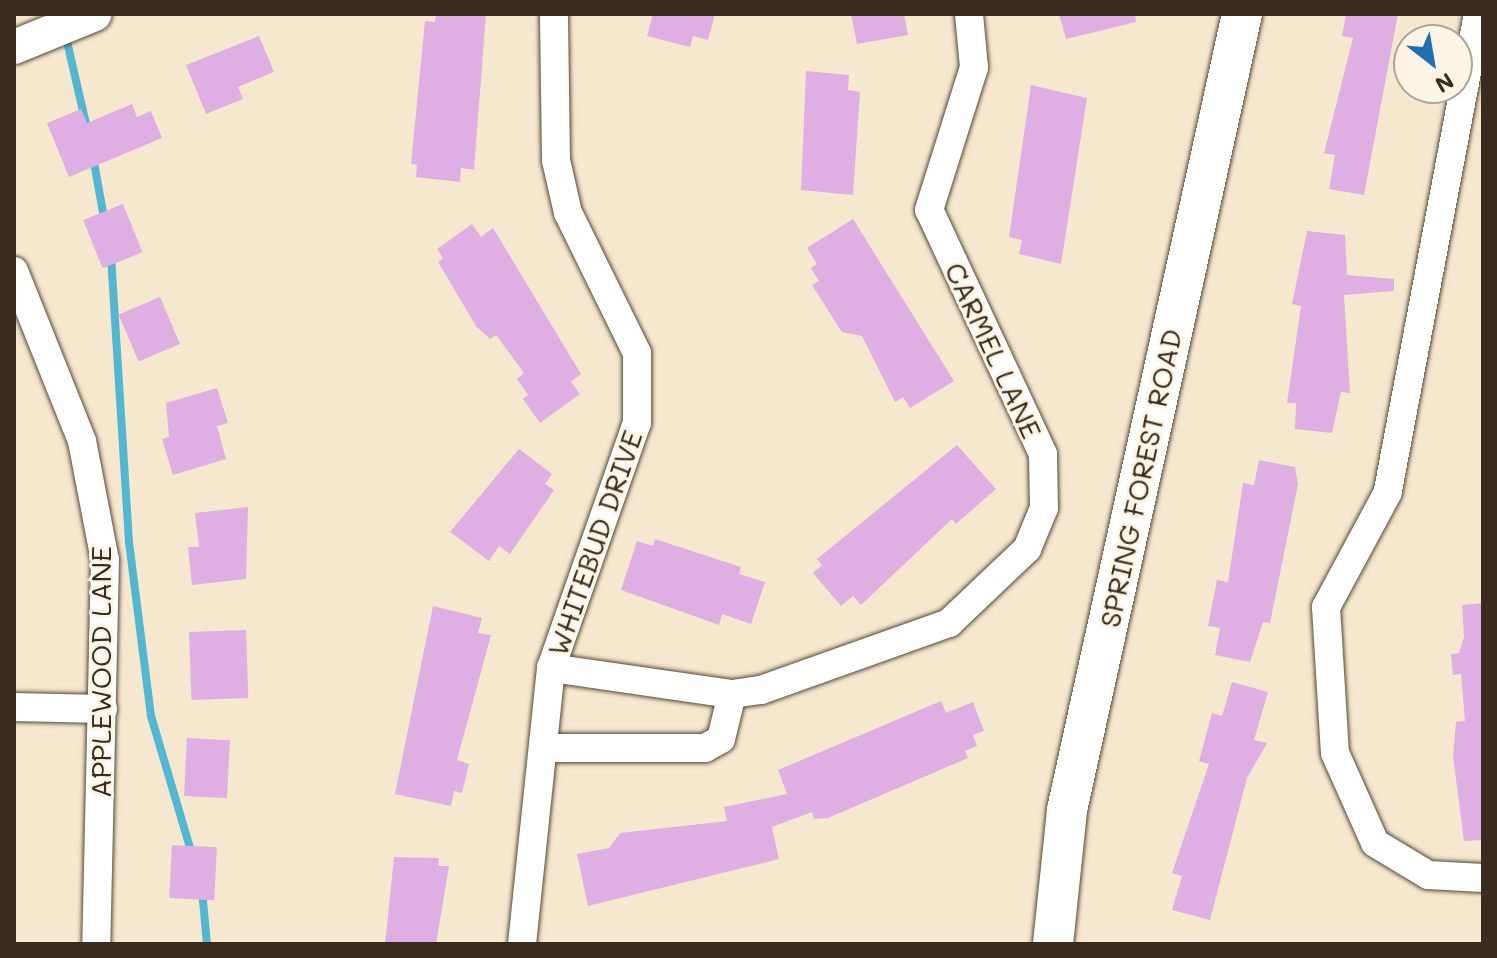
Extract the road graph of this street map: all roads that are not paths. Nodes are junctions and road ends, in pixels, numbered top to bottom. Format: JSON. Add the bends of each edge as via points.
{"nodes":[{"id":1,"x":95,"y":14,"type":"edge"},
{"id":2,"x":554,"y":14,"type":"edge"},
{"id":3,"x":969,"y":14,"type":"edge"},
{"id":4,"x":1242,"y":14,"type":"edge"},
{"id":5,"x":1478,"y":14,"type":"edge"},
{"id":6,"x":14,"y":47,"type":"edge"},
{"id":7,"x":14,"y":271,"type":"edge"},
{"id":8,"x":551,"y":668,"type":"junction"},
{"id":9,"x":732,"y":694,"type":"junction"},
{"id":10,"x":14,"y":707,"type":"edge"},
{"id":11,"x":103,"y":709,"type":"junction"},
{"id":12,"x":543,"y":748,"type":"junction"},
{"id":13,"x":1483,"y":878,"type":"edge"},
{"id":14,"x":96,"y":944,"type":"edge"},
{"id":15,"x":522,"y":944,"type":"edge"},
{"id":16,"x":1053,"y":944,"type":"edge"}],
"edges":[{"from":1,"to":6,"type":"street"},
{"from":2,"to":8,"type":"street","name":"WHITEBUD DRIVE","via":[[556,160],[568,213],[637,353],[637,423]]},
{"from":3,"to":9,"type":"street","name":"CARMEL LANE","via":[[974,67],[929,210],[1043,454],[1044,508],[1027,549],[949,623]]},
{"from":4,"to":16,"type":"main road","name":"SPRING FOREST ROAD","via":[[1067,810]]},
{"from":5,"to":13,"type":"street","via":[[1388,492],[1326,607],[1335,753],[1375,843],[1428,875]]},
{"from":7,"to":11,"type":"street","name":"APPLEWOOD LANE","via":[[94,486],[105,560]]},
{"from":8,"to":9,"type":"street","name":"CARMEL LANE"},
{"from":8,"to":12,"type":"street","name":"WHITEBUD DRIVE"},
{"from":9,"to":12,"type":"street","via":[[721,739],[705,748]]},
{"from":10,"to":11,"type":"street"},
{"from":11,"to":14,"type":"street","name":"APPLEWOOD LANE"},
{"from":12,"to":15,"type":"street","name":"WHITEBUD DRIVE"}]}
